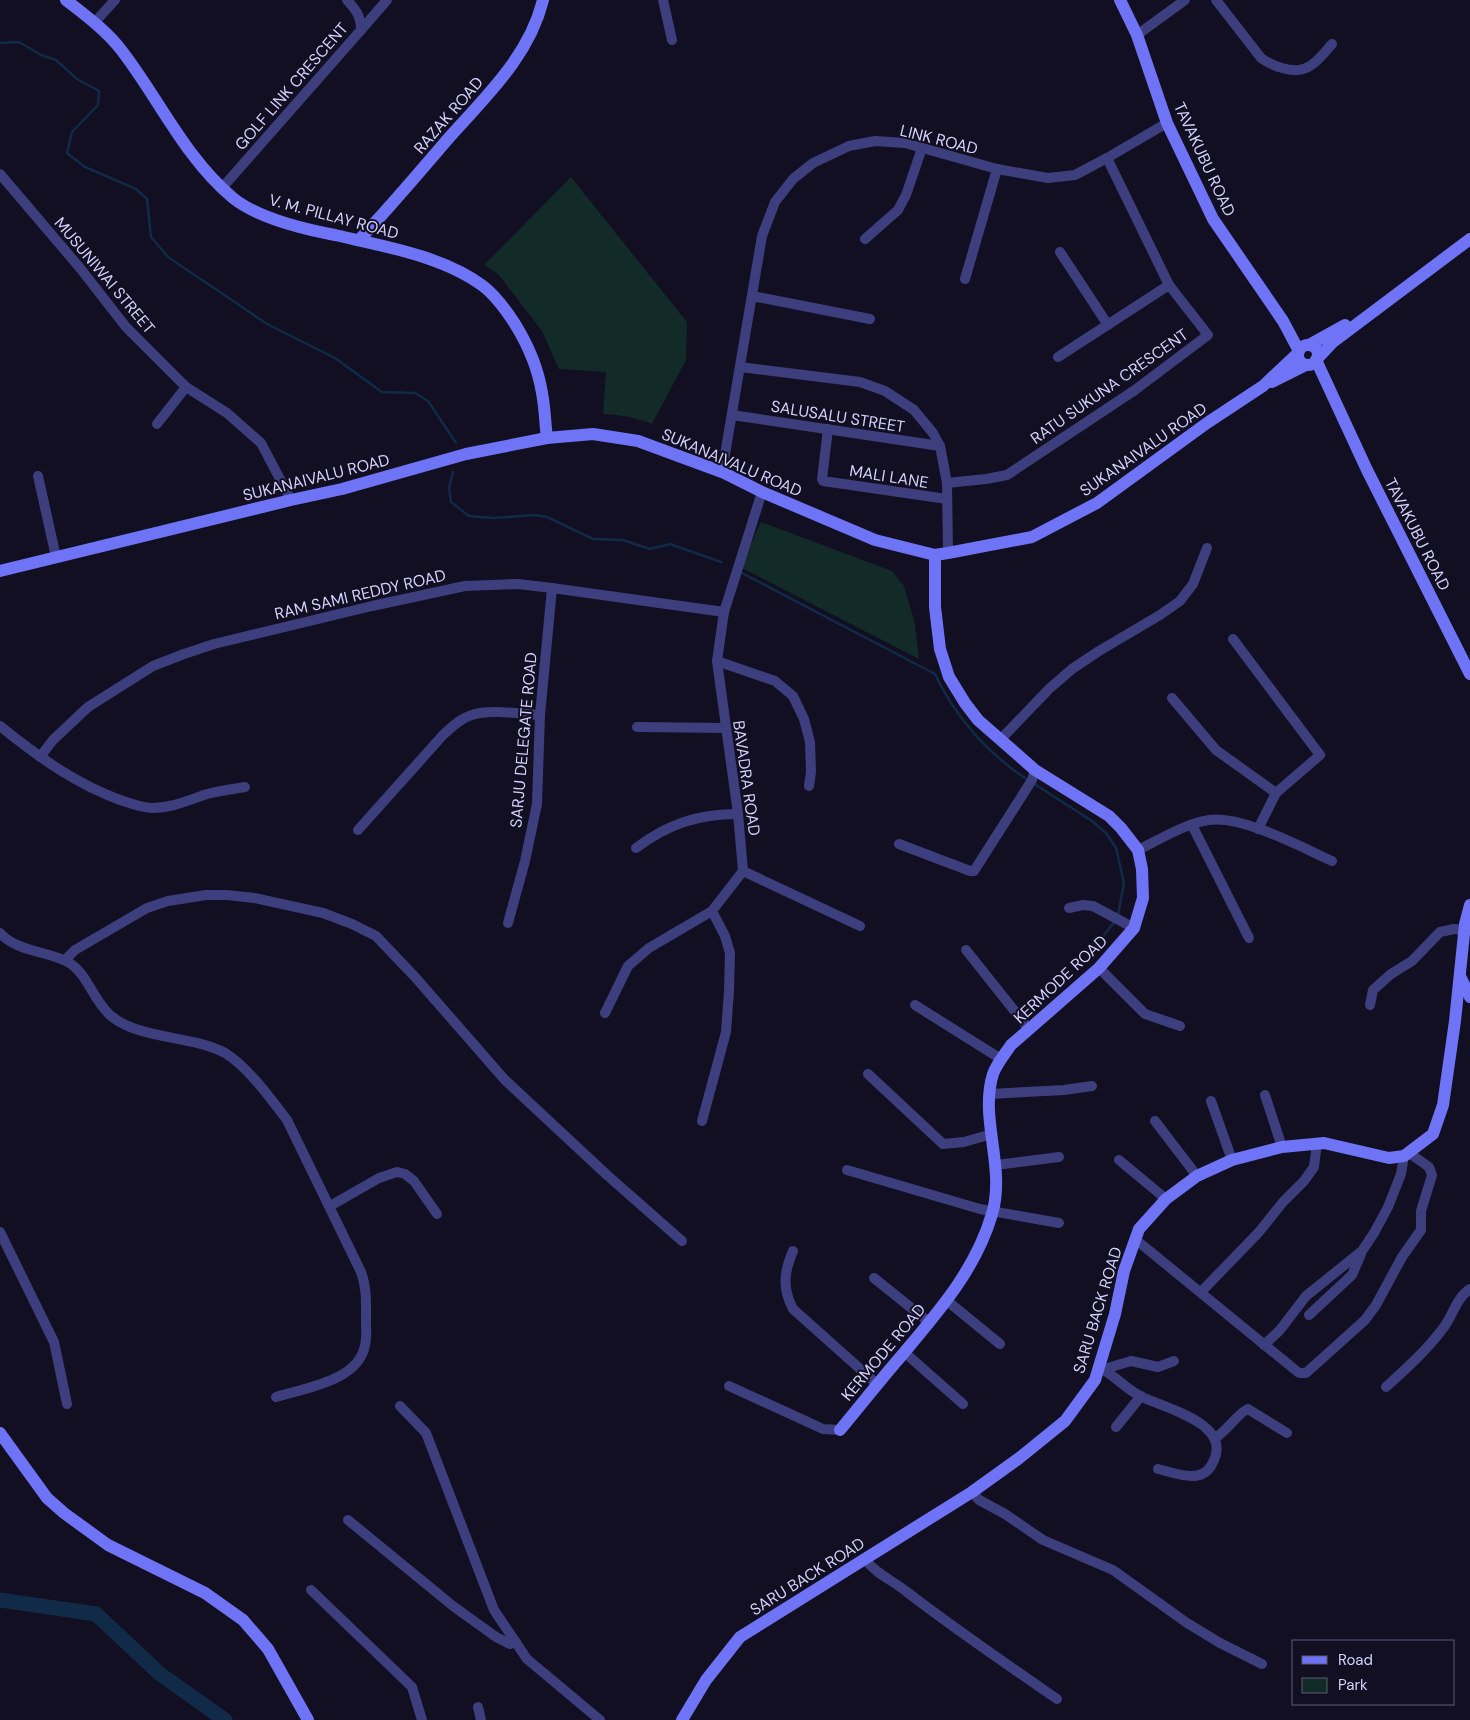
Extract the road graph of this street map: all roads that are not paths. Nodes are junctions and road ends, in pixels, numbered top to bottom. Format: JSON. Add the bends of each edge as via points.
{"nodes":[{"id":1,"x":66,"y":0,"type":"edge"},
{"id":2,"x":116,"y":0,"type":"edge"},
{"id":3,"x":347,"y":0,"type":"edge"},
{"id":4,"x":387,"y":0,"type":"edge"},
{"id":5,"x":543,"y":0,"type":"edge"},
{"id":6,"x":663,"y":0,"type":"edge"},
{"id":7,"x":1120,"y":0,"type":"edge"},
{"id":8,"x":1186,"y":0,"type":"edge"},
{"id":9,"x":1216,"y":0,"type":"edge"},
{"id":10,"x":94,"y":23,"type":"junction"},
{"id":11,"x":360,"y":30,"type":"junction"},
{"id":12,"x":1137,"y":35,"type":"junction"},
{"id":13,"x":672,"y":40,"type":"dead end"},
{"id":14,"x":1332,"y":44,"type":"dead end"},
{"id":15,"x":1167,"y":122,"type":"junction"},
{"id":16,"x":922,"y":148,"type":"junction"},
{"id":17,"x":1108,"y":158,"type":"junction"},
{"id":18,"x":997,"y":169,"type":"junction"},
{"id":19,"x":0,"y":174,"type":"edge"},
{"id":20,"x":222,"y":188,"type":"junction"},
{"id":21,"x":866,"y":239,"type":"dead end"},
{"id":22,"x":359,"y":240,"type":"junction"},
{"id":23,"x":1469,"y":242,"type":"edge"},
{"id":24,"x":1060,"y":252,"type":"dead end"},
{"id":25,"x":965,"y":279,"type":"dead end"},
{"id":26,"x":1169,"y":285,"type":"junction"},
{"id":27,"x":752,"y":296,"type":"junction"},
{"id":28,"x":1372,"y":311,"type":"junction"},
{"id":29,"x":870,"y":319,"type":"dead end"},
{"id":30,"x":1108,"y":325,"type":"junction"},
{"id":31,"x":1303,"y":349,"type":"junction"},
{"id":32,"x":1058,"y":357,"type":"dead end"},
{"id":33,"x":1311,"y":362,"type":"junction"},
{"id":34,"x":740,"y":367,"type":"junction"},
{"id":35,"x":1263,"y":386,"type":"junction"},
{"id":36,"x":186,"y":387,"type":"junction"},
{"id":37,"x":732,"y":416,"type":"junction"},
{"id":38,"x":157,"y":424,"type":"dead end"},
{"id":39,"x":828,"y":429,"type":"junction"},
{"id":40,"x":547,"y":438,"type":"junction"},
{"id":41,"x":940,"y":446,"type":"junction"},
{"id":42,"x":722,"y":472,"type":"junction"},
{"id":43,"x":38,"y":476,"type":"dead end"},
{"id":44,"x":947,"y":482,"type":"junction"},
{"id":45,"x":762,"y":492,"type":"junction"},
{"id":46,"x":947,"y":499,"type":"junction"},
{"id":47,"x":291,"y":500,"type":"junction"},
{"id":48,"x":1207,"y":548,"type":"dead end"},
{"id":49,"x":948,"y":553,"type":"junction"},
{"id":50,"x":935,"y":555,"type":"junction"},
{"id":51,"x":56,"y":557,"type":"junction"},
{"id":52,"x":0,"y":571,"type":"edge"},
{"id":53,"x":552,"y":588,"type":"junction"},
{"id":54,"x":724,"y":612,"type":"junction"},
{"id":55,"x":1233,"y":639,"type":"dead end"},
{"id":56,"x":717,"y":661,"type":"junction"},
{"id":57,"x":1470,"y":674,"type":"edge"},
{"id":58,"x":1172,"y":698,"type":"dead end"},
{"id":59,"x":540,"y":715,"type":"junction"},
{"id":60,"x":0,"y":726,"type":"edge"},
{"id":61,"x":636,"y":727,"type":"dead end"},
{"id":62,"x":725,"y":728,"type":"junction"},
{"id":63,"x":1001,"y":739,"type":"junction"},
{"id":64,"x":40,"y":757,"type":"junction"},
{"id":65,"x":1031,"y":779,"type":"junction"},
{"id":66,"x":809,"y":786,"type":"dead end"},
{"id":67,"x":245,"y":787,"type":"dead end"},
{"id":68,"x":1276,"y":793,"type":"junction"},
{"id":69,"x":738,"y":814,"type":"junction"},
{"id":70,"x":1192,"y":825,"type":"junction"},
{"id":71,"x":1258,"y":829,"type":"junction"},
{"id":72,"x":358,"y":830,"type":"dead end"},
{"id":73,"x":899,"y":844,"type":"dead end"},
{"id":74,"x":636,"y":848,"type":"dead end"},
{"id":75,"x":1138,"y":850,"type":"junction"},
{"id":76,"x":1332,"y":861,"type":"dead end"},
{"id":77,"x":743,"y":871,"type":"junction"},
{"id":78,"x":1470,"y":905,"type":"edge"},
{"id":79,"x":1070,"y":908,"type":"dead end"},
{"id":80,"x":712,"y":911,"type":"junction"},
{"id":81,"x":508,"y":923,"type":"dead end"},
{"id":82,"x":860,"y":926,"type":"dead end"},
{"id":83,"x":1468,"y":926,"type":"edge"},
{"id":84,"x":1134,"y":928,"type":"junction"},
{"id":85,"x":0,"y":933,"type":"edge"},
{"id":86,"x":1249,"y":938,"type":"dead end"},
{"id":87,"x":966,"y":950,"type":"dead end"},
{"id":88,"x":65,"y":960,"type":"junction"},
{"id":89,"x":1099,"y":968,"type":"junction"},
{"id":90,"x":1460,"y":976,"type":"junction"},
{"id":91,"x":1470,"y":997,"type":"edge"},
{"id":92,"x":915,"y":1005,"type":"dead end"},
{"id":93,"x":1370,"y":1005,"type":"dead end"},
{"id":94,"x":605,"y":1013,"type":"dead end"},
{"id":95,"x":1180,"y":1026,"type":"dead end"},
{"id":96,"x":1029,"y":1029,"type":"junction"},
{"id":97,"x":1001,"y":1059,"type":"junction"},
{"id":98,"x":868,"y":1074,"type":"dead end"},
{"id":99,"x":1092,"y":1086,"type":"dead end"},
{"id":100,"x":990,"y":1094,"type":"junction"},
{"id":101,"x":1265,"y":1095,"type":"dead end"},
{"id":102,"x":1211,"y":1101,"type":"dead end"},
{"id":103,"x":702,"y":1121,"type":"dead end"},
{"id":104,"x":1155,"y":1121,"type":"dead end"},
{"id":105,"x":992,"y":1134,"type":"junction"},
{"id":106,"x":1317,"y":1143,"type":"junction"},
{"id":107,"x":1282,"y":1147,"type":"junction"},
{"id":108,"x":1407,"y":1154,"type":"junction"},
{"id":109,"x":1059,"y":1157,"type":"dead end"},
{"id":110,"x":1119,"y":1160,"type":"dead end"},
{"id":111,"x":1232,"y":1160,"type":"junction"},
{"id":112,"x":996,"y":1165,"type":"junction"},
{"id":113,"x":847,"y":1170,"type":"dead end"},
{"id":114,"x":1197,"y":1176,"type":"junction"},
{"id":115,"x":1166,"y":1199,"type":"junction"},
{"id":116,"x":330,"y":1206,"type":"junction"},
{"id":117,"x":993,"y":1210,"type":"junction"},
{"id":118,"x":437,"y":1214,"type":"dead end"},
{"id":119,"x":1059,"y":1223,"type":"dead end"},
{"id":120,"x":0,"y":1232,"type":"edge"},
{"id":121,"x":1135,"y":1239,"type":"junction"},
{"id":122,"x":682,"y":1241,"type":"dead end"},
{"id":123,"x":793,"y":1251,"type":"dead end"},
{"id":124,"x":1362,"y":1251,"type":"junction"},
{"id":125,"x":874,"y":1278,"type":"dead end"},
{"id":126,"x":1470,"y":1289,"type":"edge"},
{"id":127,"x":1201,"y":1292,"type":"junction"},
{"id":128,"x":946,"y":1300,"type":"junction"},
{"id":129,"x":1309,"y":1315,"type":"dead end"},
{"id":130,"x":930,"y":1323,"type":"junction"},
{"id":131,"x":1000,"y":1344,"type":"dead end"},
{"id":132,"x":1264,"y":1345,"type":"junction"},
{"id":133,"x":904,"y":1352,"type":"junction"},
{"id":134,"x":1174,"y":1361,"type":"dead end"},
{"id":135,"x":1102,"y":1368,"type":"junction"},
{"id":136,"x":877,"y":1384,"type":"junction"},
{"id":137,"x":729,"y":1386,"type":"dead end"},
{"id":138,"x":1386,"y":1387,"type":"dead end"},
{"id":139,"x":1141,"y":1396,"type":"junction"},
{"id":140,"x":276,"y":1397,"type":"dead end"},
{"id":141,"x":67,"y":1404,"type":"dead end"},
{"id":142,"x":963,"y":1404,"type":"dead end"},
{"id":143,"x":400,"y":1406,"type":"dead end"},
{"id":144,"x":1116,"y":1427,"type":"dead end"},
{"id":145,"x":840,"y":1430,"type":"joint"},
{"id":146,"x":0,"y":1433,"type":"edge"},
{"id":147,"x":1287,"y":1433,"type":"dead end"},
{"id":148,"x":1215,"y":1438,"type":"junction"},
{"id":149,"x":1158,"y":1469,"type":"dead end"},
{"id":150,"x":972,"y":1492,"type":"junction"},
{"id":151,"x":348,"y":1520,"type":"dead end"},
{"id":152,"x":865,"y":1559,"type":"junction"},
{"id":153,"x":311,"y":1590,"type":"dead end"},
{"id":154,"x":516,"y":1642,"type":"junction"},
{"id":155,"x":1262,"y":1664,"type":"dead end"},
{"id":156,"x":1056,"y":1699,"type":"dead end"},
{"id":157,"x":478,"y":1707,"type":"dead end"},
{"id":158,"x":308,"y":1720,"type":"edge"},
{"id":159,"x":422,"y":1720,"type":"edge"},
{"id":160,"x":481,"y":1720,"type":"edge"},
{"id":161,"x":600,"y":1720,"type":"edge"},
{"id":162,"x":682,"y":1720,"type":"edge"}],
"edges":[{"from":1,"to":10,"type":"main road","name":"V. M. PILLAY ROAD"},
{"from":2,"to":10,"type":"street"},
{"from":3,"to":11,"type":"street","name":"GOLF LINK CRESCENT","via":[[358,12]]},
{"from":4,"to":11,"type":"street"},
{"from":5,"to":22,"type":"main road","name":"RAZAK ROAD","via":[[532,34],[513,66]]},
{"from":6,"to":13,"type":"street"},
{"from":7,"to":12,"type":"main road","name":"TAVAKUBU ROAD"},
{"from":8,"to":12,"type":"street"},
{"from":9,"to":14,"type":"street","via":[[1261,58],[1270,64],[1284,69],[1305,69]]},
{"from":10,"to":20,"type":"main road","name":"V. M. PILLAY ROAD","via":[[120,49],[195,157]]},
{"from":11,"to":20,"type":"street","name":"GOLF LINK CRESCENT"},
{"from":12,"to":15,"type":"main road","name":"TAVAKUBU ROAD"},
{"from":15,"to":17,"type":"street","name":"LINK ROAD"},
{"from":15,"to":31,"type":"main road","name":"TAVAKUBU ROAD","via":[[1213,219]]},
{"from":16,"to":18,"type":"street","name":"LINK ROAD"},
{"from":16,"to":21,"type":"street","via":[[898,210]]},
{"from":16,"to":27,"type":"street","name":"LINK ROAD","via":[[906,143],[876,142],[849,146],[813,163],[793,179],[775,202],[762,236]]},
{"from":17,"to":18,"type":"street","name":"LINK ROAD","via":[[1075,175],[1048,178]]},
{"from":17,"to":26,"type":"street","name":"RATU SUKUNA CRESCENT"},
{"from":18,"to":25,"type":"street"},
{"from":19,"to":36,"type":"street","name":"MUSUNIWAI STREET","via":[[126,327]]},
{"from":20,"to":22,"type":"main road","name":"V. M. PILLAY ROAD","via":[[255,213],[316,232]]},
{"from":22,"to":40,"type":"main road","name":"V. M. PILLAY ROAD","via":[[456,269],[484,287],[503,307],[529,348],[542,392]]},
{"from":23,"to":28,"type":"main road","name":"SUKANAIVALU ROAD"},
{"from":24,"to":30,"type":"street"},
{"from":26,"to":30,"type":"street"},
{"from":26,"to":44,"type":"street","name":"RATU SUKUNA CRESCENT","via":[[1208,335],[1135,390],[1007,475]]},
{"from":27,"to":29,"type":"street"},
{"from":27,"to":34,"type":"street","name":"LINK ROAD"},
{"from":28,"to":31,"type":"main road","name":"SUKANAIVALU ROAD"},
{"from":28,"to":33,"type":"main road","name":"SUKANAIVALU ROAD"},
{"from":30,"to":32,"type":"street"},
{"from":31,"to":33,"type":"main road","via":[[1299,360]]},
{"from":31,"to":33,"type":"main road","via":[[1315,348],[1317,352]]},
{"from":31,"to":35,"type":"main road","name":"SUKANAIVALU ROAD"},
{"from":33,"to":35,"type":"main road","name":"SUKANAIVALU ROAD"},
{"from":33,"to":57,"type":"main road","name":"TAVAKUBU ROAD","via":[[1338,408]]},
{"from":34,"to":37,"type":"street","name":"LINK ROAD"},
{"from":34,"to":41,"type":"street","via":[[860,382],[885,391],[914,410]]},
{"from":35,"to":49,"type":"main road","name":"SUKANAIVALU ROAD","via":[[1089,507],[1032,538]]},
{"from":36,"to":38,"type":"street"},
{"from":36,"to":47,"type":"street","name":"MUSUNIWAI STREET","via":[[228,413],[261,443]]},
{"from":37,"to":39,"type":"street","name":"SALUSALU STREET"},
{"from":37,"to":42,"type":"street","name":"LINK ROAD"},
{"from":39,"to":41,"type":"street","name":"SALUSALU STREET"},
{"from":39,"to":46,"type":"street","name":"MALI LANE","via":[[822,479]]},
{"from":40,"to":42,"type":"main road","name":"SUKANAIVALU ROAD","via":[[593,434],[638,441]]},
{"from":40,"to":47,"type":"main road","name":"SUKANAIVALU ROAD","via":[[466,454]]},
{"from":41,"to":44,"type":"street"},
{"from":42,"to":45,"type":"main road","name":"SUKANAIVALU ROAD"},
{"from":43,"to":51,"type":"street"},
{"from":44,"to":46,"type":"street"},
{"from":45,"to":50,"type":"main road","name":"SUKANAIVALU ROAD","via":[[875,540]]},
{"from":45,"to":54,"type":"street","name":"BAVADRA ROAD"},
{"from":46,"to":49,"type":"street"},
{"from":47,"to":51,"type":"main road","name":"SUKANAIVALU ROAD"},
{"from":48,"to":63,"type":"street","via":[[1193,584],[1180,601],[1072,670]]},
{"from":49,"to":50,"type":"main road","name":"SUKANAIVALU ROAD"},
{"from":50,"to":63,"type":"main road","name":"KERMODE ROAD","via":[[934,607],[940,648],[949,677],[978,720]]},
{"from":51,"to":52,"type":"main road","name":"SUKANAIVALU ROAD"},
{"from":53,"to":54,"type":"street","name":"RAM SAMI REDDY ROAD"},
{"from":53,"to":59,"type":"street","name":"SARJU DELEGATE ROAD"},
{"from":53,"to":64,"type":"street","name":"RAM SAMI REDDY ROAD","via":[[518,584],[465,586],[233,639],[184,654],[153,666],[88,707]]},
{"from":54,"to":56,"type":"street","name":"BAVADRA ROAD"},
{"from":55,"to":68,"type":"street","via":[[1320,755]]},
{"from":56,"to":62,"type":"street","name":"BAVADRA ROAD"},
{"from":56,"to":66,"type":"street","via":[[774,681],[794,696],[810,742]]},
{"from":58,"to":68,"type":"street","via":[[1216,750]]},
{"from":59,"to":72,"type":"street","via":[[473,714],[458,721]]},
{"from":59,"to":81,"type":"street","name":"SARJU DELEGATE ROAD","via":[[537,804]]},
{"from":60,"to":64,"type":"street"},
{"from":61,"to":62,"type":"street"},
{"from":62,"to":69,"type":"street","name":"BAVADRA ROAD"},
{"from":63,"to":65,"type":"main road","name":"KERMODE ROAD"},
{"from":64,"to":67,"type":"street","via":[[103,794],[151,808],[173,806]]},
{"from":65,"to":73,"type":"street","via":[[974,871]]},
{"from":65,"to":75,"type":"main road","name":"KERMODE ROAD","via":[[1108,816]]},
{"from":68,"to":71,"type":"street"},
{"from":69,"to":74,"type":"street","via":[[716,814],[687,820],[650,837]]},
{"from":69,"to":77,"type":"street","name":"BAVADRA ROAD"},
{"from":70,"to":71,"type":"street","via":[[1209,820],[1229,821]]},
{"from":70,"to":75,"type":"street"},
{"from":70,"to":86,"type":"street"},
{"from":71,"to":76,"type":"street"},
{"from":75,"to":84,"type":"main road","name":"KERMODE ROAD","via":[[1144,882]]},
{"from":77,"to":80,"type":"street"},
{"from":77,"to":82,"type":"street"},
{"from":78,"to":83,"type":"main road"},
{"from":79,"to":84,"type":"street","via":[[1093,906]]},
{"from":80,"to":94,"type":"street","via":[[650,948],[628,966]]},
{"from":80,"to":103,"type":"street","via":[[730,953],[729,991],[726,1032]]},
{"from":83,"to":90,"type":"main road"},
{"from":83,"to":93,"type":"street","via":[[1440,932],[1412,961],[1373,990]]},
{"from":84,"to":89,"type":"main road","name":"KERMODE ROAD"},
{"from":85,"to":88,"type":"street","via":[[20,946]]},
{"from":87,"to":96,"type":"street"},
{"from":88,"to":116,"type":"street","via":[[75,966],[111,1016],[141,1030],[218,1050],[237,1062],[287,1120]]},
{"from":88,"to":122,"type":"street","via":[[76,950],[147,908],[206,895],[254,898],[323,913],[352,924],[376,936],[505,1080]]},
{"from":89,"to":95,"type":"street","via":[[1145,1014]]},
{"from":89,"to":96,"type":"main road","name":"KERMODE ROAD"},
{"from":90,"to":91,"type":"main road"},
{"from":90,"to":108,"type":"main road","via":[[1443,1105],[1433,1134]]},
{"from":92,"to":97,"type":"street"},
{"from":96,"to":97,"type":"main road","name":"KERMODE ROAD"},
{"from":97,"to":100,"type":"main road","name":"KERMODE ROAD","via":[[994,1072]]},
{"from":98,"to":105,"type":"street","via":[[943,1144]]},
{"from":99,"to":100,"type":"street"},
{"from":100,"to":105,"type":"main road","name":"KERMODE ROAD"},
{"from":101,"to":107,"type":"street"},
{"from":102,"to":111,"type":"street"},
{"from":104,"to":114,"type":"street"},
{"from":105,"to":112,"type":"main road","name":"KERMODE ROAD"},
{"from":106,"to":107,"type":"main road","name":"SARU BACK ROAD"},
{"from":106,"to":108,"type":"main road","name":"SARU BACK ROAD","via":[[1390,1158]]},
{"from":106,"to":127,"type":"street","via":[[1314,1167],[1304,1181]]},
{"from":107,"to":111,"type":"main road","name":"SARU BACK ROAD"},
{"from":108,"to":124,"type":"street","via":[[1388,1207]]},
{"from":108,"to":132,"type":"street","via":[[1429,1167],[1432,1175],[1421,1211],[1421,1230],[1365,1320],[1306,1373],[1299,1372]]},
{"from":109,"to":112,"type":"street"},
{"from":110,"to":115,"type":"street"},
{"from":111,"to":114,"type":"main road","name":"SARU BACK ROAD"},
{"from":112,"to":117,"type":"main road","name":"KERMODE ROAD"},
{"from":113,"to":117,"type":"street"},
{"from":114,"to":115,"type":"main road","name":"SARU BACK ROAD"},
{"from":115,"to":121,"type":"main road","name":"SARU BACK ROAD","via":[[1139,1229]]},
{"from":116,"to":118,"type":"street","via":[[378,1178],[397,1172],[414,1180]]},
{"from":116,"to":140,"type":"street","via":[[366,1284],[366,1345],[356,1366],[347,1373]]},
{"from":117,"to":119,"type":"street"},
{"from":117,"to":128,"type":"main road","name":"KERMODE ROAD","via":[[972,1263]]},
{"from":120,"to":141,"type":"street","via":[[54,1342]]},
{"from":121,"to":127,"type":"street"},
{"from":121,"to":135,"type":"main road","name":"SARU BACK ROAD","via":[[1124,1271]]},
{"from":123,"to":136,"type":"street","via":[[786,1269],[787,1298],[793,1309]]},
{"from":124,"to":129,"type":"street","via":[[1352,1274]]},
{"from":124,"to":132,"type":"street","via":[[1306,1296]]},
{"from":125,"to":130,"type":"street"},
{"from":126,"to":138,"type":"street","via":[[1423,1353]]},
{"from":127,"to":132,"type":"street"},
{"from":128,"to":130,"type":"main road","name":"KERMODE ROAD"},
{"from":128,"to":131,"type":"street"},
{"from":130,"to":133,"type":"main road","name":"KERMODE ROAD"},
{"from":133,"to":136,"type":"main road","name":"KERMODE ROAD"},
{"from":133,"to":142,"type":"street"},
{"from":134,"to":135,"type":"street","via":[[1158,1367],[1131,1361]]},
{"from":135,"to":139,"type":"street"},
{"from":135,"to":150,"type":"main road","name":"SARU BACK ROAD","via":[[1065,1421]]},
{"from":136,"to":145,"type":"main road","name":"KERMODE ROAD"},
{"from":137,"to":145,"type":"street","via":[[823,1429]]},
{"from":139,"to":144,"type":"street"},
{"from":139,"to":148,"type":"street","via":[[1186,1415]]},
{"from":143,"to":154,"type":"street","via":[[426,1433],[494,1610]]},
{"from":146,"to":158,"type":"main road","via":[[47,1498],[64,1513],[108,1545],[205,1594],[244,1620],[268,1649]]},
{"from":147,"to":148,"type":"street","via":[[1251,1410],[1244,1410]]},
{"from":148,"to":149,"type":"street","via":[[1218,1445],[1216,1454],[1206,1473],[1188,1476]]},
{"from":150,"to":152,"type":"main road","name":"SARU BACK ROAD"},
{"from":150,"to":155,"type":"street","via":[[979,1500],[1043,1540],[1113,1570],[1186,1623]]},
{"from":151,"to":154,"type":"street","via":[[453,1606],[496,1637],[510,1644]]},
{"from":152,"to":156,"type":"street","via":[[876,1572]]},
{"from":152,"to":162,"type":"main road","name":"SARU BACK ROAD","via":[[740,1636],[706,1680]]},
{"from":153,"to":159,"type":"street","via":[[412,1687]]},
{"from":154,"to":161,"type":"street","via":[[527,1659]]},
{"from":157,"to":160,"type":"street"}]}
